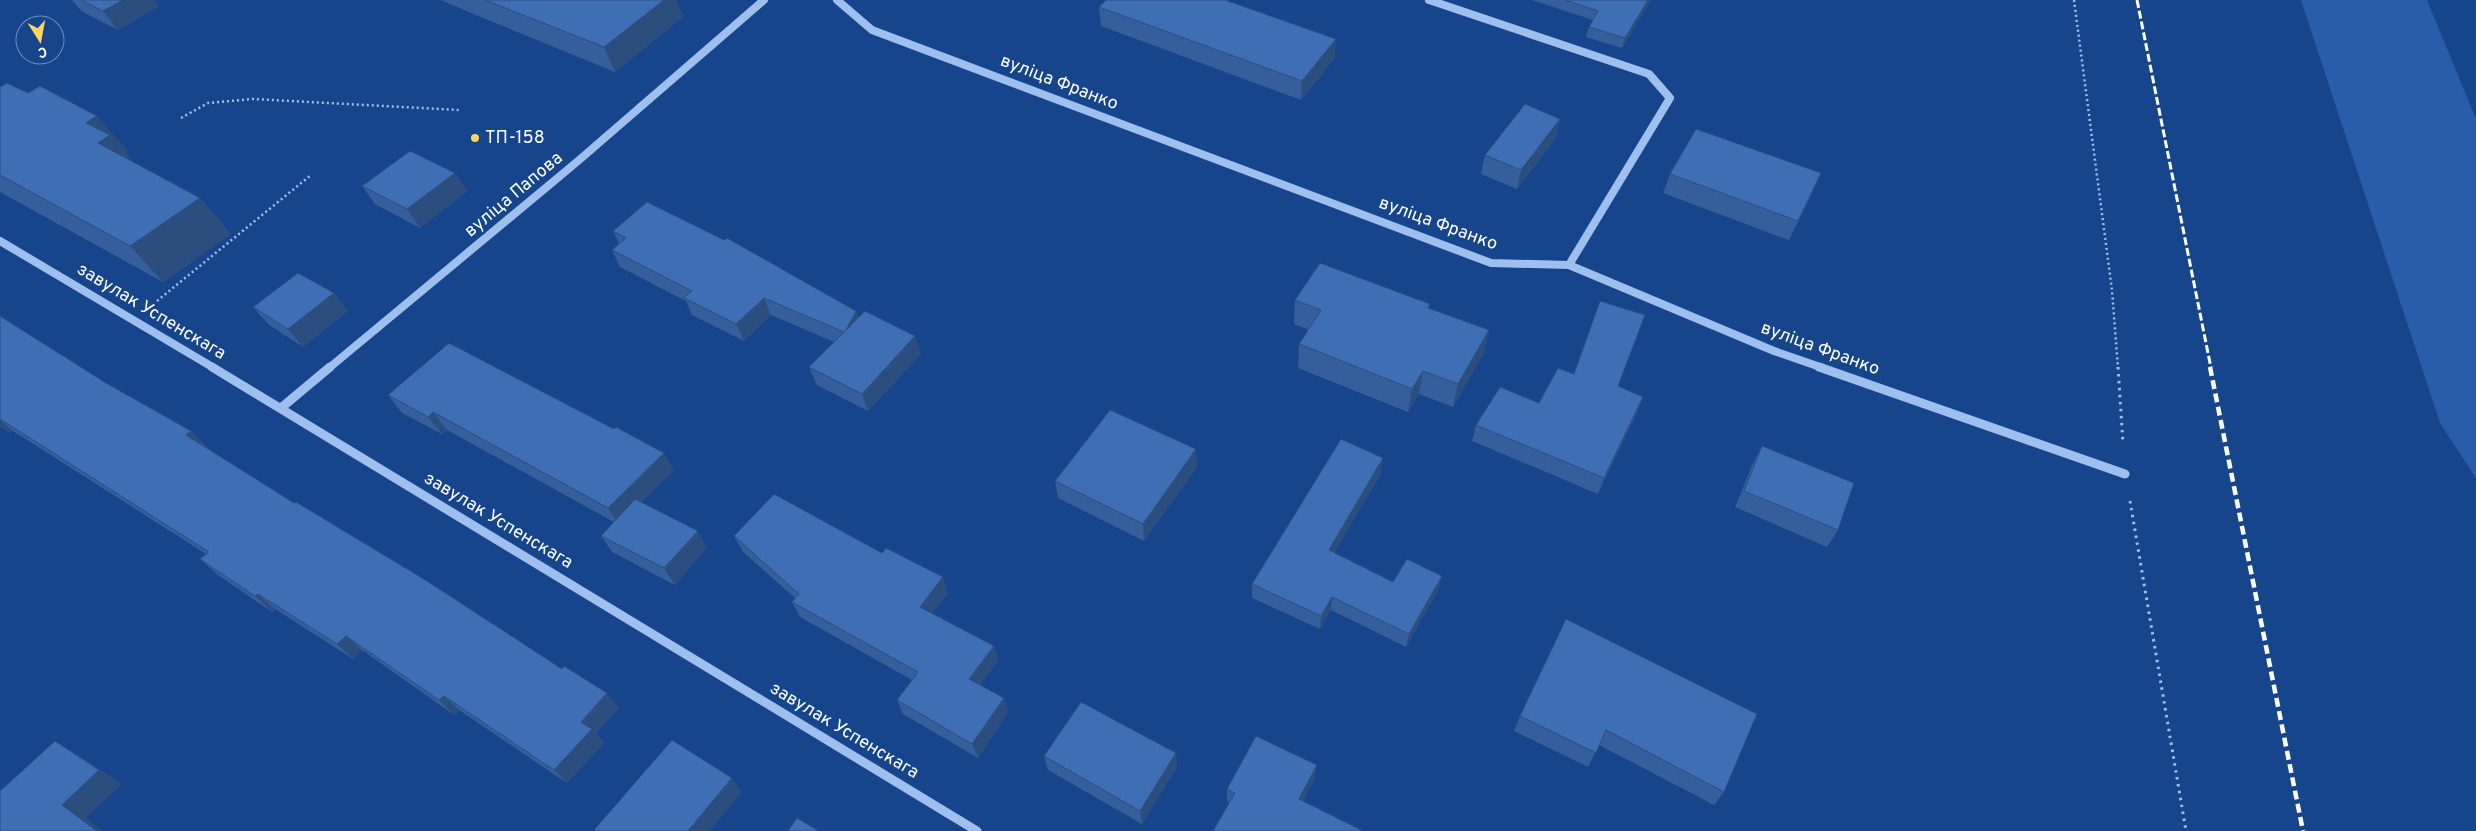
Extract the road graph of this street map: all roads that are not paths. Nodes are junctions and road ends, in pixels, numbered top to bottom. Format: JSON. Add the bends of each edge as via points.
{"nodes":[{"id":1,"x":764,"y":0,"type":"edge"},
{"id":2,"x":837,"y":0,"type":"edge"},
{"id":3,"x":1430,"y":0,"type":"edge"},
{"id":4,"x":0,"y":241,"type":"edge"},
{"id":5,"x":1568,"y":266,"type":"junction"},
{"id":6,"x":281,"y":408,"type":"junction"},
{"id":7,"x":2125,"y":474,"type":"road end"},
{"id":8,"x":977,"y":831,"type":"edge"}],
"edges":[{"from":1,"to":6,"type":"street","name":"вуліца Папова","via":[[583,157]]},
{"from":2,"to":5,"type":"street","name":"вуліца Франко","via":[[872,30],[1492,263]]},
{"from":3,"to":5,"type":"street","via":[[1648,74],[1670,98]]},
{"from":4,"to":6,"type":"street","name":"завулак Успенскага"},
{"from":5,"to":7,"type":"street","name":"вуліца Франко","via":[[1774,351]]},
{"from":6,"to":8,"type":"street","name":"завулак Успенскага"}]}
